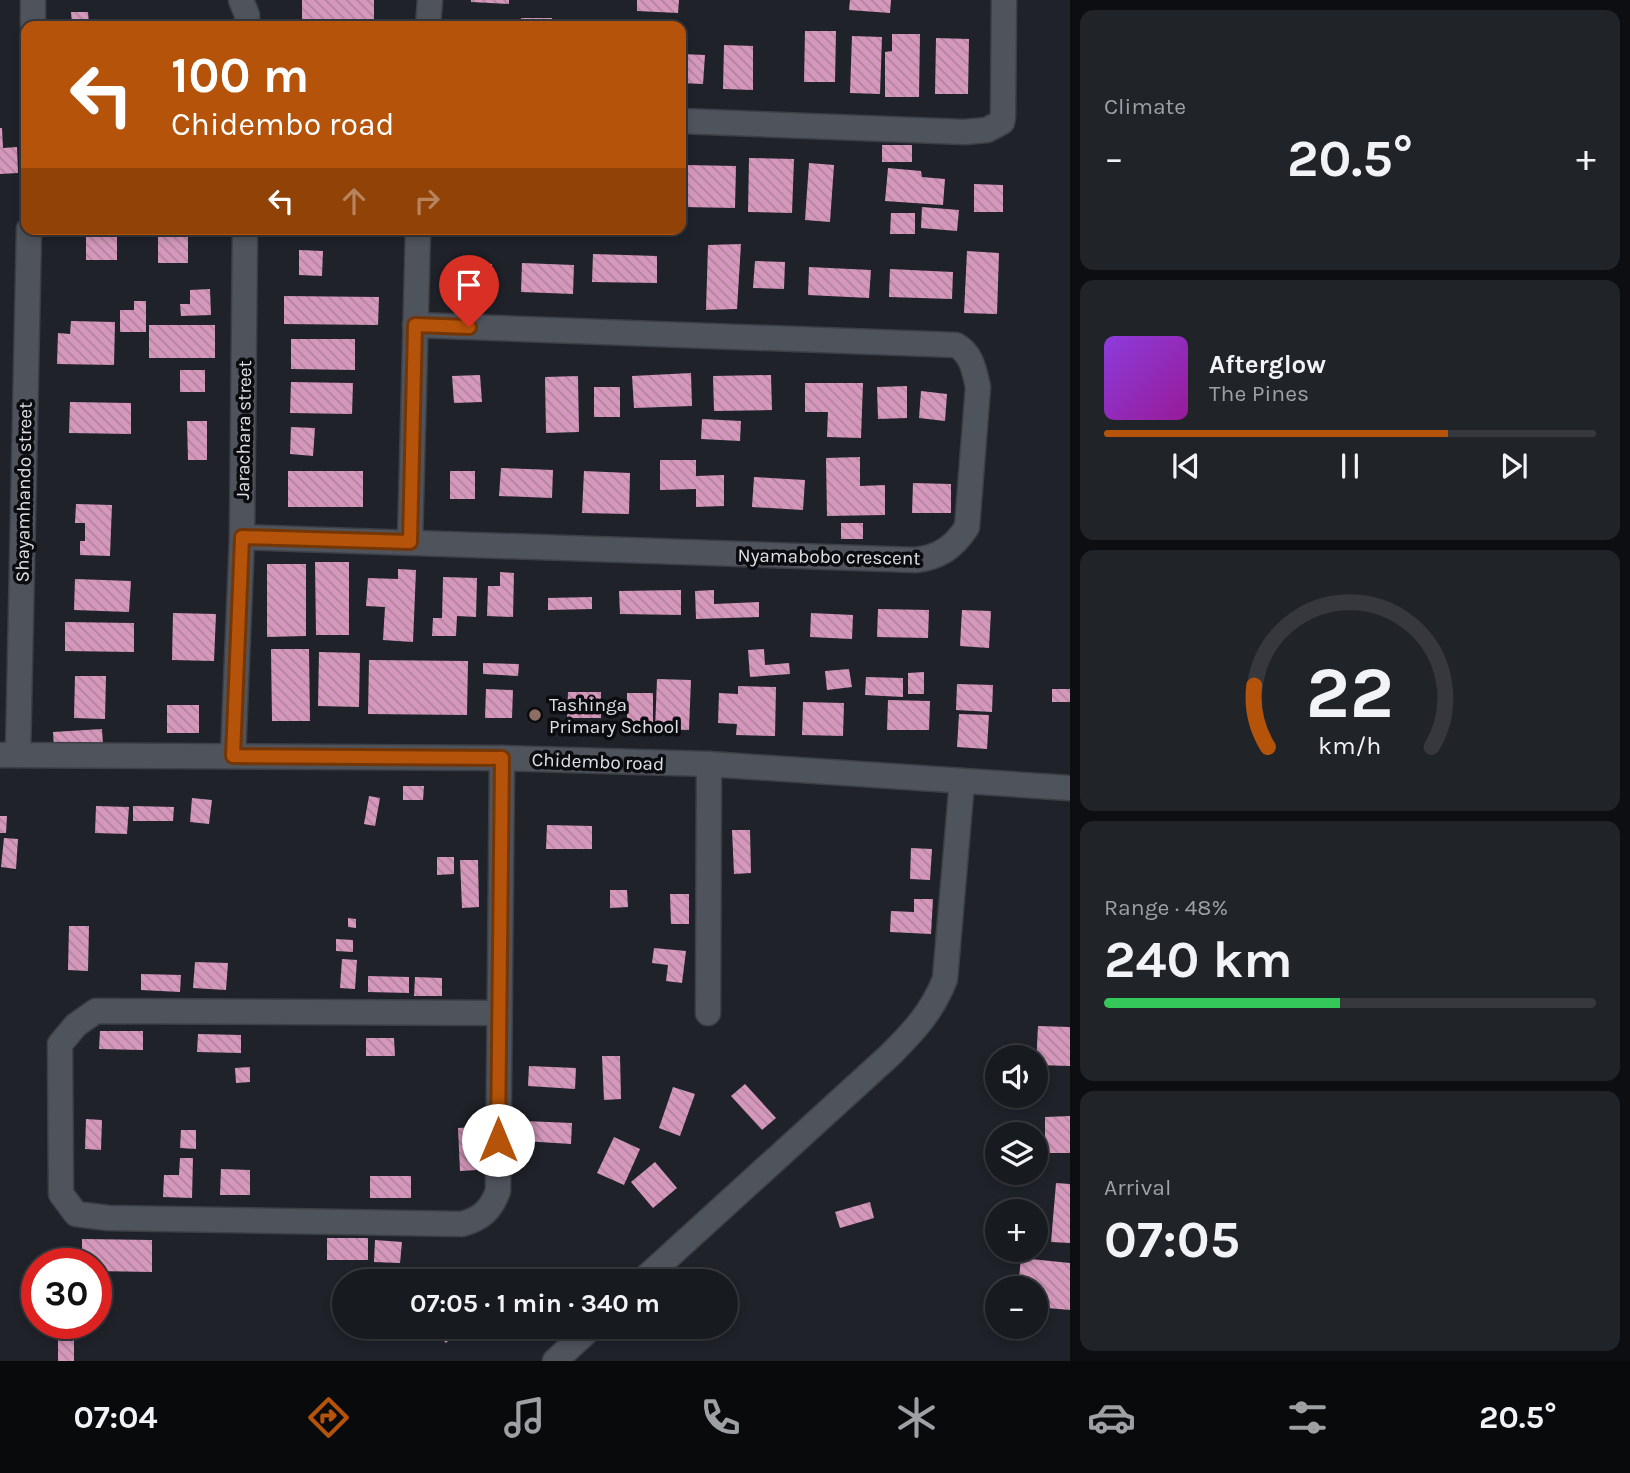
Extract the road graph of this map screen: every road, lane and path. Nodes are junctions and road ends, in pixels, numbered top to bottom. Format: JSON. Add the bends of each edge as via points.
{"nodes":[{"id":1,"x":33,"y":0,"type":"edge"},
{"id":2,"x":430,"y":0,"type":"edge"},
{"id":3,"x":1004,"y":0,"type":"edge"},
{"id":4,"x":33,"y":21,"type":"edge"},
{"id":5,"x":428,"y":21,"type":"edge"},
{"id":6,"x":686,"y":121,"type":"edge"},
{"id":7,"x":29,"y":235,"type":"edge"},
{"id":8,"x":245,"y":235,"type":"edge"},
{"id":9,"x":418,"y":235,"type":"edge"},
{"id":10,"x":415,"y":325,"type":"junction"},
{"id":11,"x":242,"y":537,"type":"junction"},
{"id":12,"x":410,"y":542,"type":"junction"},
{"id":13,"x":9,"y":755,"type":"edge"},
{"id":14,"x":233,"y":756,"type":"junction"},
{"id":15,"x":502,"y":758,"type":"junction"},
{"id":16,"x":709,"y":764,"type":"junction"},
{"id":17,"x":962,"y":781,"type":"junction"},
{"id":18,"x":1070,"y":788,"type":"edge"},
{"id":19,"x":499,"y":1013,"type":"junction"},
{"id":20,"x":708,"y":1013,"type":"dead end"},
{"id":21,"x":655,"y":1269,"type":"edge"},
{"id":22,"x":579,"y":1339,"type":"edge"},
{"id":23,"x":555,"y":1361,"type":"edge"}],
"edges":[{"from":1,"to":4,"type":"street"},
{"from":2,"to":5,"type":"street"},
{"from":3,"to":6,"type":"street","via":[[1003,117],[993,128],[965,132]]},
{"from":7,"to":13,"type":"street","name":"Shayamhando street"},
{"from":8,"to":11,"type":"street","name":"Jarachara street"},
{"from":9,"to":10,"type":"street"},
{"from":10,"to":12,"type":"street"},
{"from":10,"to":12,"type":"street","name":"Nyamabobo crescent","via":[[949,344],[960,347],[971,361],[978,404],[967,527],[958,541],[933,558]]},
{"from":11,"to":12,"type":"street","name":"Nyamabobo crescent"},
{"from":11,"to":14,"type":"street","name":"Jarachara street"},
{"from":13,"to":14,"type":"street","name":"Chidembo road"},
{"from":14,"to":15,"type":"street","name":"Chidembo road"},
{"from":15,"to":16,"type":"street","name":"Chidembo road"},
{"from":15,"to":19,"type":"street"},
{"from":16,"to":17,"type":"street","name":"Chidembo road"},
{"from":16,"to":20,"type":"street"},
{"from":17,"to":18,"type":"street","name":"Chidembo road"},
{"from":17,"to":21,"type":"street","via":[[944,979],[933,1007],[890,1055]]},
{"from":19,"to":19,"type":"street","via":[[498,1192],[477,1220],[462,1224],[108,1218],[76,1214],[61,1194],[60,1044],[96,1011]]},
{"from":22,"to":23,"type":"street"}]}
